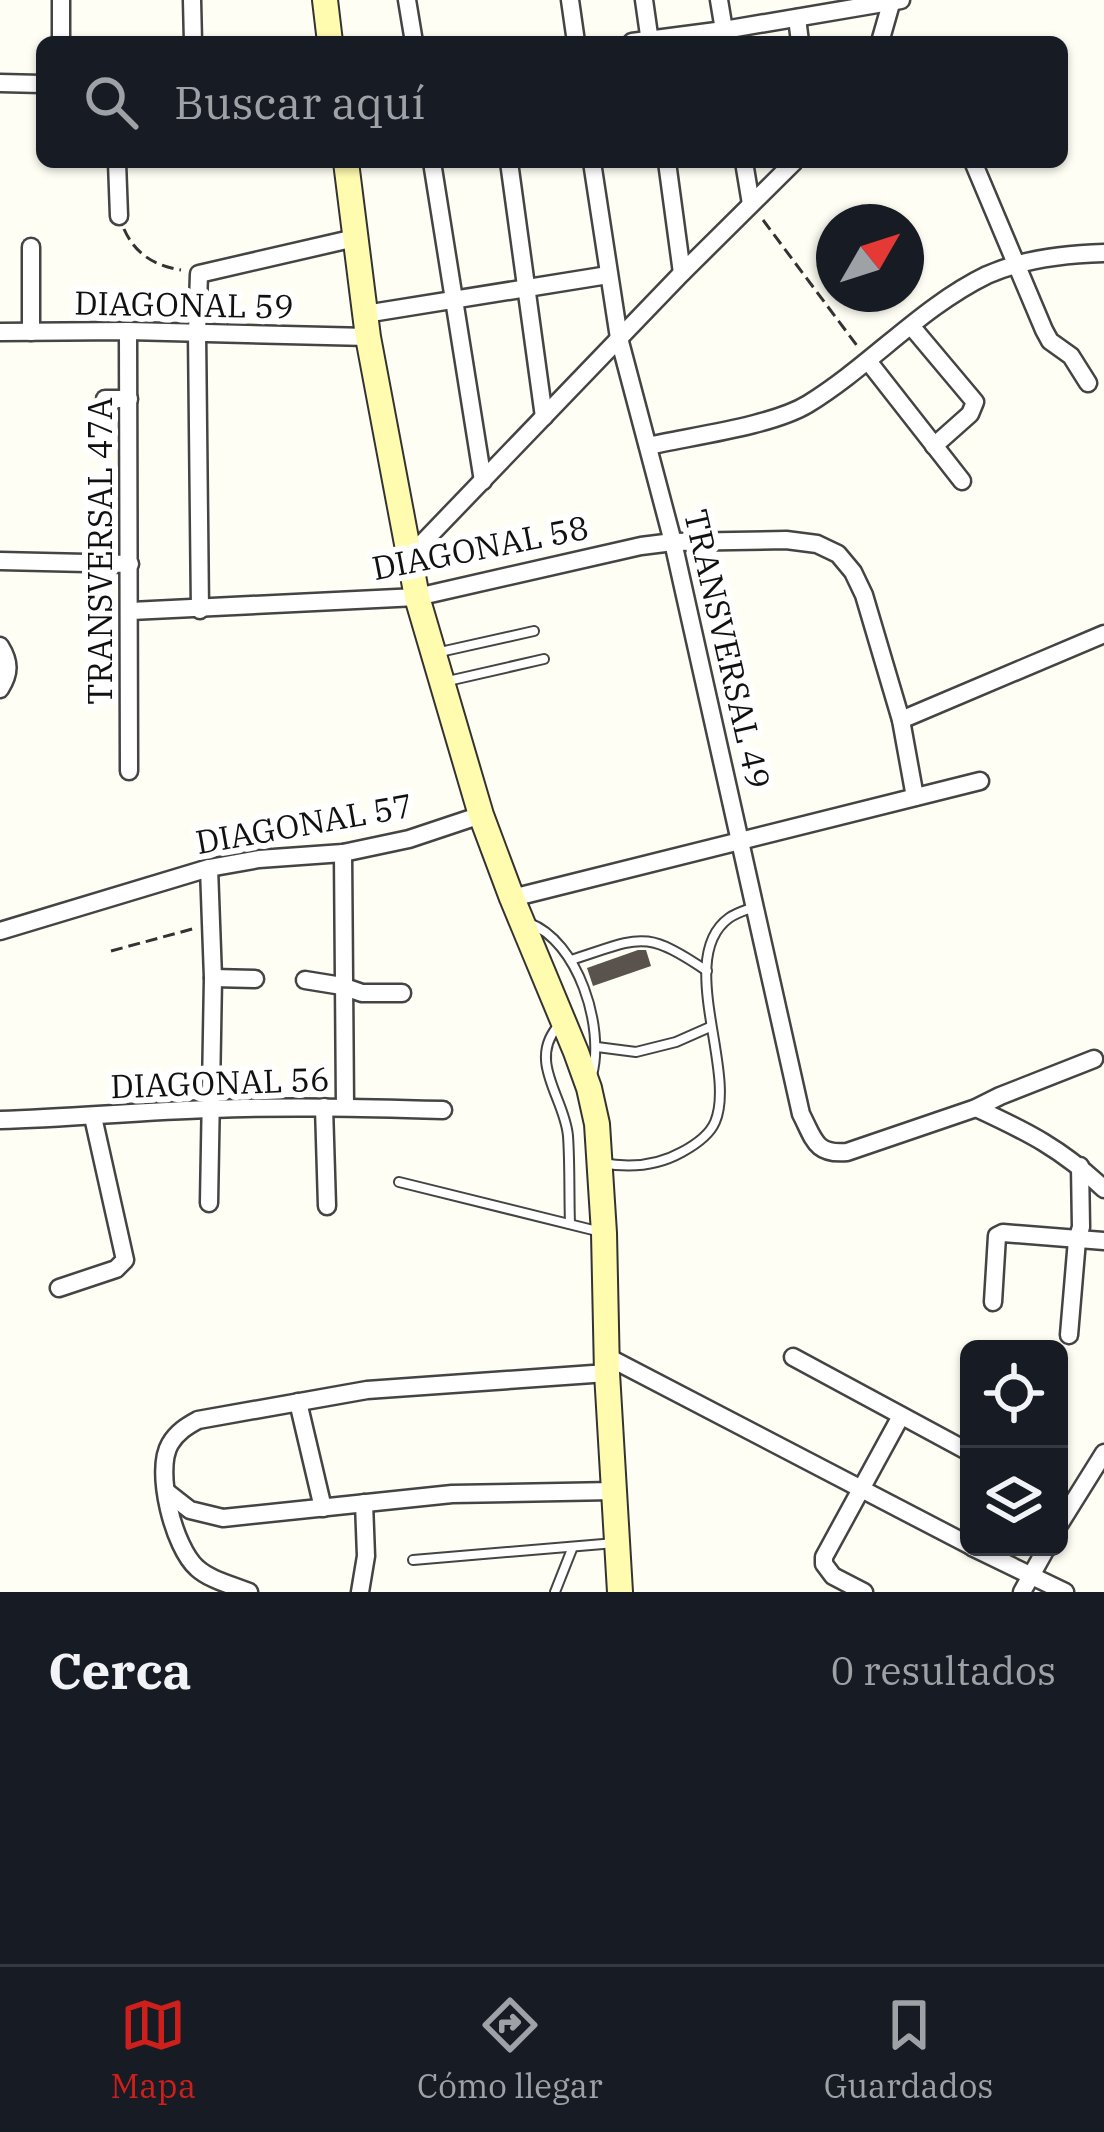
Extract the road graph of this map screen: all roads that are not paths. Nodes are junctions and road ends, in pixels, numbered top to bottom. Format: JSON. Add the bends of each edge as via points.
{"nodes":[{"id":1,"x":61,"y":0,"type":"edge"},
{"id":2,"x":192,"y":0,"type":"edge"},
{"id":3,"x":325,"y":0,"type":"edge"},
{"id":4,"x":407,"y":0,"type":"edge"},
{"id":5,"x":571,"y":0,"type":"edge"},
{"id":6,"x":644,"y":0,"type":"edge"},
{"id":7,"x":719,"y":0,"type":"edge"},
{"id":8,"x":895,"y":1,"type":"edge"},
{"id":9,"x":797,"y":18,"type":"junction"},
{"id":10,"x":61,"y":36,"type":"edge"},
{"id":11,"x":193,"y":36,"type":"edge"},
{"id":12,"x":329,"y":36,"type":"edge"},
{"id":13,"x":413,"y":36,"type":"edge"},
{"id":14,"x":575,"y":36,"type":"edge"},
{"id":15,"x":644,"y":36,"type":"edge"},
{"id":16,"x":725,"y":36,"type":"edge"},
{"id":17,"x":799,"y":36,"type":"edge"},
{"id":18,"x":882,"y":36,"type":"edge"},
{"id":19,"x":0,"y":83,"type":"edge"},
{"id":20,"x":36,"y":84,"type":"edge"},
{"id":21,"x":117,"y":168,"type":"edge"},
{"id":22,"x":347,"y":168,"type":"edge"},
{"id":23,"x":433,"y":168,"type":"edge"},
{"id":24,"x":510,"y":168,"type":"edge"},
{"id":25,"x":593,"y":168,"type":"edge"},
{"id":26,"x":668,"y":168,"type":"edge"},
{"id":27,"x":745,"y":168,"type":"edge"},
{"id":28,"x":788,"y":168,"type":"edge"},
{"id":29,"x":976,"y":168,"type":"edge"},
{"id":30,"x":751,"y":204,"type":"junction"},
{"id":31,"x":119,"y":216,"type":"road end"},
{"id":32,"x":356,"y":238,"type":"junction"},
{"id":33,"x":31,"y":247,"type":"dead end"},
{"id":34,"x":1104,"y":253,"type":"edge"},
{"id":35,"x":1018,"y":265,"type":"junction"},
{"id":36,"x":682,"y":273,"type":"junction"},
{"id":37,"x":608,"y":275,"type":"junction"},
{"id":38,"x":526,"y":286,"type":"junction"},
{"id":39,"x":454,"y":299,"type":"junction"},
{"id":40,"x":367,"y":325,"type":"junction"},
{"id":41,"x":911,"y":327,"type":"junction"},
{"id":42,"x":0,"y":332,"type":"edge"},
{"id":43,"x":31,"y":332,"type":"junction"},
{"id":44,"x":128,"y":332,"type":"junction"},
{"id":45,"x":197,"y":333,"type":"junction"},
{"id":46,"x":619,"y":338,"type":"junction"},
{"id":47,"x":868,"y":361,"type":"junction"},
{"id":48,"x":1088,"y":383,"type":"dead end"},
{"id":49,"x":106,"y":399,"type":"dead end"},
{"id":50,"x":129,"y":399,"type":"junction"},
{"id":51,"x":544,"y":417,"type":"junction"},
{"id":52,"x":648,"y":446,"type":"junction"},
{"id":53,"x":934,"y":446,"type":"junction"},
{"id":54,"x":482,"y":481,"type":"junction"},
{"id":55,"x":962,"y":481,"type":"dead end"},
{"id":56,"x":673,"y":542,"type":"junction"},
{"id":57,"x":407,"y":559,"type":"junction"},
{"id":58,"x":0,"y":561,"type":"edge"},
{"id":59,"x":130,"y":564,"type":"junction"},
{"id":60,"x":416,"y":597,"type":"junction"},
{"id":61,"x":200,"y":610,"type":"junction"},
{"id":62,"x":131,"y":611,"type":"junction"},
{"id":63,"x":534,"y":632,"type":"dead end"},
{"id":64,"x":1104,"y":634,"type":"edge"},
{"id":65,"x":0,"y":646,"type":"edge"},
{"id":66,"x":432,"y":653,"type":"junction"},
{"id":67,"x":544,"y":659,"type":"dead end"},
{"id":68,"x":441,"y":683,"type":"junction"},
{"id":69,"x":0,"y":689,"type":"edge"},
{"id":70,"x":901,"y":720,"type":"junction"},
{"id":71,"x":129,"y":771,"type":"dead end"},
{"id":72,"x":980,"y":781,"type":"dead end"},
{"id":73,"x":915,"y":796,"type":"junction"},
{"id":74,"x":481,"y":814,"type":"junction"},
{"id":75,"x":741,"y":839,"type":"junction"},
{"id":76,"x":343,"y":853,"type":"junction"},
{"id":77,"x":209,"y":868,"type":"junction"},
{"id":78,"x":756,"y":906,"type":"junction"},
{"id":79,"x":516,"y":909,"type":"junction"},
{"id":80,"x":0,"y":932,"type":"edge"},
{"id":81,"x":571,"y":960,"type":"junction"},
{"id":82,"x":707,"y":971,"type":"junction"},
{"id":83,"x":212,"y":978,"type":"junction"},
{"id":84,"x":255,"y":979,"type":"dead end"},
{"id":85,"x":305,"y":980,"type":"dead end"},
{"id":86,"x":342,"y":986,"type":"junction"},
{"id":87,"x":402,"y":993,"type":"dead end"},
{"id":88,"x":564,"y":1021,"type":"junction"},
{"id":89,"x":710,"y":1028,"type":"junction"},
{"id":90,"x":597,"y":1047,"type":"junction"},
{"id":91,"x":1094,"y":1059,"type":"dead end"},
{"id":92,"x":589,"y":1088,"type":"junction"},
{"id":93,"x":324,"y":1107,"type":"junction"},
{"id":94,"x":345,"y":1107,"type":"junction"},
{"id":95,"x":976,"y":1108,"type":"junction"},
{"id":96,"x":210,"y":1109,"type":"junction"},
{"id":97,"x":443,"y":1110,"type":"dead end"},
{"id":98,"x":93,"y":1118,"type":"junction"},
{"id":99,"x":0,"y":1120,"type":"edge"},
{"id":100,"x":601,"y":1163,"type":"junction"},
{"id":101,"x":1079,"y":1166,"type":"junction"},
{"id":102,"x":399,"y":1182,"type":"dead end"},
{"id":103,"x":1104,"y":1190,"type":"edge"},
{"id":104,"x":209,"y":1202,"type":"dead end"},
{"id":105,"x":326,"y":1206,"type":"dead end"},
{"id":106,"x":569,"y":1224,"type":"junction"},
{"id":107,"x":604,"y":1233,"type":"junction"},
{"id":108,"x":1077,"y":1240,"type":"junction"},
{"id":109,"x":1104,"y":1241,"type":"edge"},
{"id":110,"x":59,"y":1288,"type":"dead end"},
{"id":111,"x":993,"y":1302,"type":"dead end"},
{"id":112,"x":1069,"y":1334,"type":"dead end"},
{"id":113,"x":793,"y":1357,"type":"dead end"},
{"id":114,"x":606,"y":1364,"type":"junction"},
{"id":115,"x":298,"y":1402,"type":"junction"},
{"id":116,"x":902,"y":1415,"type":"junction"},
{"id":117,"x":960,"y":1448,"type":"edge"},
{"id":118,"x":1104,"y":1454,"type":"edge"},
{"id":119,"x":861,"y":1490,"type":"junction"},
{"id":120,"x":614,"y":1491,"type":"junction"},
{"id":121,"x":166,"y":1492,"type":"junction"},
{"id":122,"x":1068,"y":1499,"type":"edge"},
{"id":123,"x":364,"y":1503,"type":"junction"},
{"id":124,"x":323,"y":1508,"type":"junction"},
{"id":125,"x":960,"y":1540,"type":"edge"},
{"id":126,"x":617,"y":1543,"type":"junction"},
{"id":127,"x":572,"y":1549,"type":"junction"},
{"id":128,"x":985,"y":1556,"type":"edge"},
{"id":129,"x":1042,"y":1556,"type":"edge"},
{"id":130,"x":412,"y":1560,"type":"dead end"},
{"id":131,"x":1026,"y":1584,"type":"edge"},
{"id":132,"x":249,"y":1592,"type":"edge"},
{"id":133,"x":360,"y":1592,"type":"edge"},
{"id":134,"x":555,"y":1592,"type":"edge"},
{"id":135,"x":620,"y":1592,"type":"edge"},
{"id":136,"x":864,"y":1592,"type":"edge"},
{"id":137,"x":1065,"y":1592,"type":"edge"}],
"edges":[{"from":1,"to":10,"type":"street"},
{"from":2,"to":11,"type":"street"},
{"from":3,"to":12,"type":"main road"},
{"from":4,"to":13,"type":"street"},
{"from":5,"to":14,"type":"street"},
{"from":6,"to":15,"type":"street"},
{"from":7,"to":16,"type":"street"},
{"from":8,"to":9,"type":"street"},
{"from":8,"to":18,"type":"street"},
{"from":9,"to":16,"type":"street"},
{"from":9,"to":17,"type":"street"},
{"from":19,"to":20,"type":"street"},
{"from":21,"to":31,"type":"street"},
{"from":22,"to":32,"type":"main road"},
{"from":23,"to":39,"type":"street"},
{"from":24,"to":38,"type":"street"},
{"from":25,"to":37,"type":"street","name":"TRANSVERSAL 49"},
{"from":26,"to":36,"type":"street"},
{"from":27,"to":30,"type":"street"},
{"from":28,"to":30,"type":"street","name":"DIAGONAL 58"},
{"from":29,"to":35,"type":"street"},
{"from":30,"to":36,"type":"street","name":"DIAGONAL 58"},
{"from":32,"to":40,"type":"main road"},
{"from":32,"to":45,"type":"street","via":[[200,274]]},
{"from":33,"to":43,"type":"street"},
{"from":34,"to":35,"type":"street"},
{"from":35,"to":41,"type":"street","via":[[957,292]]},
{"from":35,"to":48,"type":"street","via":[[1044,330]]},
{"from":36,"to":46,"type":"street","name":"DIAGONAL 58"},
{"from":37,"to":38,"type":"street","name":"DIAGONAL 59"},
{"from":37,"to":46,"type":"street","name":"TRANSVERSAL 49"},
{"from":38,"to":39,"type":"street","name":"DIAGONAL 59"},
{"from":38,"to":51,"type":"street"},
{"from":39,"to":40,"type":"street","name":"DIAGONAL 59"},
{"from":39,"to":54,"type":"street"},
{"from":40,"to":45,"type":"street","name":"DIAGONAL 59"},
{"from":40,"to":57,"type":"main road"},
{"from":41,"to":47,"type":"street"},
{"from":41,"to":53,"type":"street","via":[[975,402]]},
{"from":42,"to":43,"type":"street","name":"DIAGONAL 59"},
{"from":43,"to":44,"type":"street","name":"DIAGONAL 59"},
{"from":44,"to":45,"type":"street","name":"DIAGONAL 59"},
{"from":44,"to":50,"type":"street","name":"TRANSVERSAL 47A"},
{"from":45,"to":61,"type":"street"},
{"from":46,"to":51,"type":"street","name":"DIAGONAL 58"},
{"from":46,"to":52,"type":"street","name":"TRANSVERSAL 49"},
{"from":47,"to":52,"type":"street","via":[[786,416]]},
{"from":47,"to":53,"type":"street"},
{"from":49,"to":50,"type":"street"},
{"from":50,"to":59,"type":"street","name":"TRANSVERSAL 47A"},
{"from":51,"to":54,"type":"street","name":"DIAGONAL 58"},
{"from":52,"to":56,"type":"street","name":"TRANSVERSAL 49"},
{"from":53,"to":55,"type":"street"},
{"from":54,"to":57,"type":"street","name":"DIAGONAL 58"},
{"from":56,"to":60,"type":"street","name":"DIAGONAL 58"},
{"from":56,"to":70,"type":"street","name":"DIAGONAL 58","via":[[786,540],[838,554],[864,595]]},
{"from":56,"to":75,"type":"street","name":"TRANSVERSAL 49"},
{"from":57,"to":60,"type":"main road"},
{"from":58,"to":59,"type":"street"},
{"from":59,"to":62,"type":"street","name":"TRANSVERSAL 47A"},
{"from":60,"to":61,"type":"street","name":"DIAGONAL 58"},
{"from":60,"to":66,"type":"main road"},
{"from":61,"to":62,"type":"street","name":"DIAGONAL 58"},
{"from":62,"to":71,"type":"street","name":"TRANSVERSAL 47A"},
{"from":63,"to":66,"type":"lane"},
{"from":64,"to":70,"type":"street"},
{"from":65,"to":69,"type":"street","via":[[9,663]]},
{"from":66,"to":68,"type":"main road"},
{"from":67,"to":68,"type":"lane"},
{"from":68,"to":74,"type":"main road"},
{"from":70,"to":73,"type":"street"},
{"from":72,"to":73,"type":"street"},
{"from":73,"to":75,"type":"street"},
{"from":74,"to":76,"type":"street","name":"DIAGONAL 57"},
{"from":74,"to":79,"type":"main road"},
{"from":75,"to":78,"type":"street","name":"TRANSVERSAL 49"},
{"from":75,"to":79,"type":"street"},
{"from":76,"to":77,"type":"street","name":"DIAGONAL 57"},
{"from":76,"to":86,"type":"street"},
{"from":77,"to":80,"type":"street","name":"DIAGONAL 57"},
{"from":77,"to":83,"type":"street"},
{"from":78,"to":82,"type":"lane","via":[[716,932]]},
{"from":78,"to":95,"type":"street","name":"TRANSVERSAL 49","via":[[801,1114],[818,1147],[847,1152]]},
{"from":79,"to":81,"type":"lane"},
{"from":79,"to":88,"type":"main road"},
{"from":81,"to":82,"type":"lane","via":[[653,940]]},
{"from":81,"to":90,"type":"lane"},
{"from":82,"to":89,"type":"lane"},
{"from":83,"to":84,"type":"street"},
{"from":83,"to":96,"type":"street"},
{"from":85,"to":86,"type":"street"},
{"from":86,"to":87,"type":"street"},
{"from":86,"to":94,"type":"street"},
{"from":88,"to":92,"type":"main road"},
{"from":88,"to":106,"type":"lane","via":[[545,1057],[568,1130]]},
{"from":89,"to":90,"type":"lane","via":[[636,1052]]},
{"from":89,"to":100,"type":"lane","via":[[721,1104],[714,1127],[671,1158],[627,1168]]},
{"from":90,"to":92,"type":"lane"},
{"from":91,"to":95,"type":"street"},
{"from":92,"to":100,"type":"main road"},
{"from":93,"to":94,"type":"street","name":"DIAGONAL 56"},
{"from":93,"to":96,"type":"street","name":"DIAGONAL 56"},
{"from":93,"to":105,"type":"street"},
{"from":94,"to":97,"type":"street","name":"DIAGONAL 56"},
{"from":95,"to":101,"type":"street"},
{"from":96,"to":98,"type":"street","name":"DIAGONAL 56"},
{"from":96,"to":104,"type":"street"},
{"from":98,"to":99,"type":"street","name":"DIAGONAL 56"},
{"from":98,"to":110,"type":"street","via":[[125,1260]]},
{"from":100,"to":107,"type":"main road"},
{"from":101,"to":103,"type":"street"},
{"from":101,"to":108,"type":"street"},
{"from":102,"to":106,"type":"lane"},
{"from":106,"to":107,"type":"lane"},
{"from":107,"to":114,"type":"main road"},
{"from":108,"to":109,"type":"street"},
{"from":108,"to":111,"type":"street","via":[[997,1236]]},
{"from":108,"to":112,"type":"street"},
{"from":113,"to":116,"type":"street"},
{"from":114,"to":115,"type":"street"},
{"from":114,"to":119,"type":"street"},
{"from":114,"to":120,"type":"main road"},
{"from":115,"to":121,"type":"street","via":[[181,1430],[163,1465]]},
{"from":115,"to":124,"type":"street"},
{"from":116,"to":117,"type":"street"},
{"from":116,"to":119,"type":"street"},
{"from":118,"to":122,"type":"street"},
{"from":119,"to":125,"type":"street"},
{"from":119,"to":136,"type":"street","via":[[824,1564]]},
{"from":120,"to":123,"type":"street"},
{"from":120,"to":126,"type":"main road"},
{"from":121,"to":124,"type":"street","via":[[190,1510],[223,1518]]},
{"from":121,"to":132,"type":"street","via":[[183,1553],[200,1571]]},
{"from":123,"to":124,"type":"street"},
{"from":123,"to":133,"type":"street"},
{"from":126,"to":127,"type":"lane"},
{"from":126,"to":135,"type":"main road"},
{"from":127,"to":130,"type":"lane"},
{"from":127,"to":134,"type":"lane"},
{"from":128,"to":131,"type":"street"},
{"from":129,"to":131,"type":"street"},
{"from":131,"to":137,"type":"street"}]}
